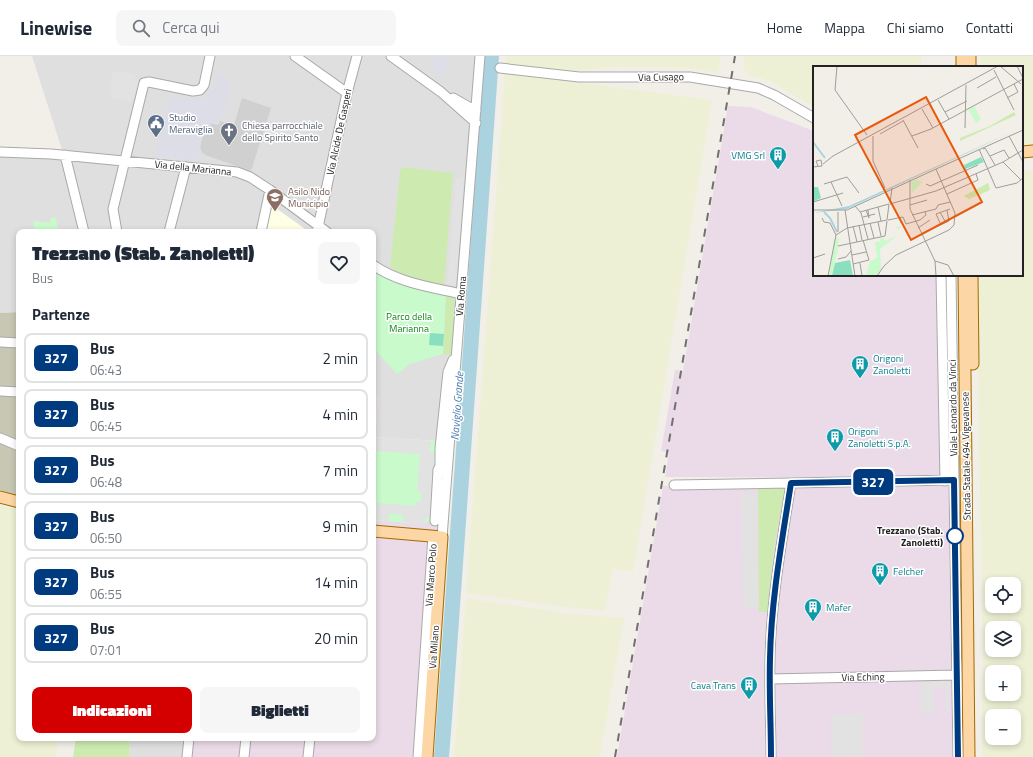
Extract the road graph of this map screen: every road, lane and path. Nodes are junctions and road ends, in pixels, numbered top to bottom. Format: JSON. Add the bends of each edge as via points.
{"nodes":[{"id":1,"x":210,"y":56,"type":"edge"},
{"id":2,"x":295,"y":56,"type":"edge"},
{"id":3,"x":357,"y":56,"type":"edge"},
{"id":4,"x":391,"y":56,"type":"edge"},
{"id":5,"x":480,"y":56,"type":"edge"},
{"id":6,"x":500,"y":68,"type":"dead end"},
{"id":7,"x":441,"y":92,"type":"junction"},
{"id":8,"x":347,"y":93,"type":"junction"},
{"id":9,"x":476,"y":111,"type":"junction"},
{"id":10,"x":813,"y":117,"type":"edge"},
{"id":11,"x":476,"y":123,"type":"junction"},
{"id":12,"x":1033,"y":151,"type":"edge"},
{"id":13,"x":0,"y":152,"type":"edge"},
{"id":14,"x":1023,"y":152,"type":"edge"},
{"id":15,"x":65,"y":155,"type":"junction"},
{"id":16,"x":125,"y":161,"type":"junction"},
{"id":17,"x":186,"y":167,"type":"junction"},
{"id":18,"x":270,"y":190,"type":"junction"},
{"id":19,"x":317,"y":228,"type":"edge"},
{"id":20,"x":83,"y":229,"type":"edge"},
{"id":21,"x":116,"y":229,"type":"edge"},
{"id":22,"x":170,"y":229,"type":"edge"},
{"id":23,"x":262,"y":229,"type":"edge"},
{"id":24,"x":376,"y":267,"type":"edge"},
{"id":25,"x":941,"y":276,"type":"edge"},
{"id":26,"x":951,"y":276,"type":"edge"},
{"id":27,"x":964,"y":276,"type":"edge"},
{"id":28,"x":972,"y":276,"type":"edge"},
{"id":29,"x":461,"y":294,"type":"junction"},
{"id":30,"x":0,"y":342,"type":"edge"},
{"id":31,"x":16,"y":342,"type":"edge"},
{"id":32,"x":456,"y":355,"type":"junction"},
{"id":33,"x":0,"y":391,"type":"edge"},
{"id":34,"x":16,"y":392,"type":"edge"},
{"id":35,"x":0,"y":438,"type":"edge"},
{"id":36,"x":16,"y":445,"type":"edge"},
{"id":37,"x":440,"y":466,"type":"junction"},
{"id":38,"x":446,"y":473,"type":"junction"},
{"id":39,"x":949,"y":480,"type":"junction"},
{"id":40,"x":791,"y":483,"type":"junction"},
{"id":41,"x":674,"y":485,"type":"dead end"},
{"id":42,"x":0,"y":497,"type":"edge"},
{"id":43,"x":16,"y":501,"type":"edge"},
{"id":44,"x":435,"y":521,"type":"dead end"},
{"id":45,"x":376,"y":531,"type":"edge"},
{"id":46,"x":438,"y":536,"type":"junction"},
{"id":47,"x":957,"y":675,"type":"junction"},
{"id":48,"x":770,"y":679,"type":"junction"},
{"id":49,"x":189,"y":741,"type":"edge"},
{"id":50,"x":246,"y":741,"type":"edge"},
{"id":51,"x":310,"y":741,"type":"edge"},
{"id":52,"x":187,"y":757,"type":"edge"},
{"id":53,"x":244,"y":757,"type":"edge"},
{"id":54,"x":308,"y":757,"type":"edge"},
{"id":55,"x":418,"y":757,"type":"edge"},
{"id":56,"x":427,"y":757,"type":"edge"},
{"id":57,"x":771,"y":757,"type":"edge"},
{"id":58,"x":958,"y":757,"type":"edge"},
{"id":59,"x":969,"y":757,"type":"edge"},
{"id":60,"x":976,"y":757,"type":"edge"}],
"edges":[{"from":1,"to":16,"type":"street","via":[[204,85],[200,90],[144,83]]},
{"from":2,"to":8,"type":"street"},
{"from":3,"to":8,"type":"street","name":"Via Alcide De Gasperi"},
{"from":4,"to":7,"type":"street"},
{"from":5,"to":9,"type":"street","name":"Via Roma"},
{"from":6,"to":10,"type":"street","name":"Via Cusago","via":[[578,77],[690,77],[758,88]]},
{"from":7,"to":9,"type":"street"},
{"from":7,"to":11,"type":"street"},
{"from":8,"to":19,"type":"street","name":"Via Alcide De Gasperi"},
{"from":9,"to":11,"type":"street","name":"Via Roma"},
{"from":11,"to":29,"type":"street","name":"Via Roma"},
{"from":12,"to":14,"type":"main road"},
{"from":13,"to":15,"type":"street","name":"Via della Marianna"},
{"from":15,"to":16,"type":"street","name":"Via della Marianna"},
{"from":15,"to":20,"type":"street"},
{"from":16,"to":17,"type":"street","name":"Via della Marianna"},
{"from":16,"to":21,"type":"street","via":[[113,209]]},
{"from":17,"to":18,"type":"street","name":"Via della Marianna","via":[[243,174]]},
{"from":17,"to":22,"type":"street"},
{"from":18,"to":19,"type":"street","name":"Via della Marianna"},
{"from":18,"to":23,"type":"street"},
{"from":24,"to":29,"type":"street","via":[[394,277]]},
{"from":25,"to":39,"type":"street"},
{"from":26,"to":39,"type":"street","name":"Viale Leonardo da Vinci"},
{"from":27,"to":59,"type":"main road","name":"Strada Statale 494 Vigevanese"},
{"from":28,"to":60,"type":"main road","name":"Strada Statale 494 Vigevanese"},
{"from":29,"to":32,"type":"street","name":"Via Roma"},
{"from":30,"to":31,"type":"street"},
{"from":32,"to":37,"type":"street","via":[[448,372]]},
{"from":32,"to":38,"type":"street","name":"Via Roma"},
{"from":33,"to":34,"type":"street"},
{"from":35,"to":36,"type":"street"},
{"from":37,"to":38,"type":"street"},
{"from":37,"to":44,"type":"street"},
{"from":38,"to":46,"type":"street","name":"Via Roma"},
{"from":39,"to":40,"type":"street"},
{"from":39,"to":47,"type":"street","name":"Viale Leonardo da Vinci"},
{"from":40,"to":41,"type":"street"},
{"from":40,"to":48,"type":"street","via":[[775,584]]},
{"from":42,"to":43,"type":"main road"},
{"from":45,"to":46,"type":"main road"},
{"from":46,"to":55,"type":"street","name":"Via Marco Polo"},
{"from":46,"to":56,"type":"main road","name":"Via Milano"},
{"from":47,"to":48,"type":"street","name":"Via Eching"},
{"from":47,"to":58,"type":"street","name":"Viale Leonardo da Vinci"},
{"from":48,"to":57,"type":"street"},
{"from":49,"to":52,"type":"street"},
{"from":50,"to":53,"type":"street"},
{"from":51,"to":54,"type":"street"}]}
